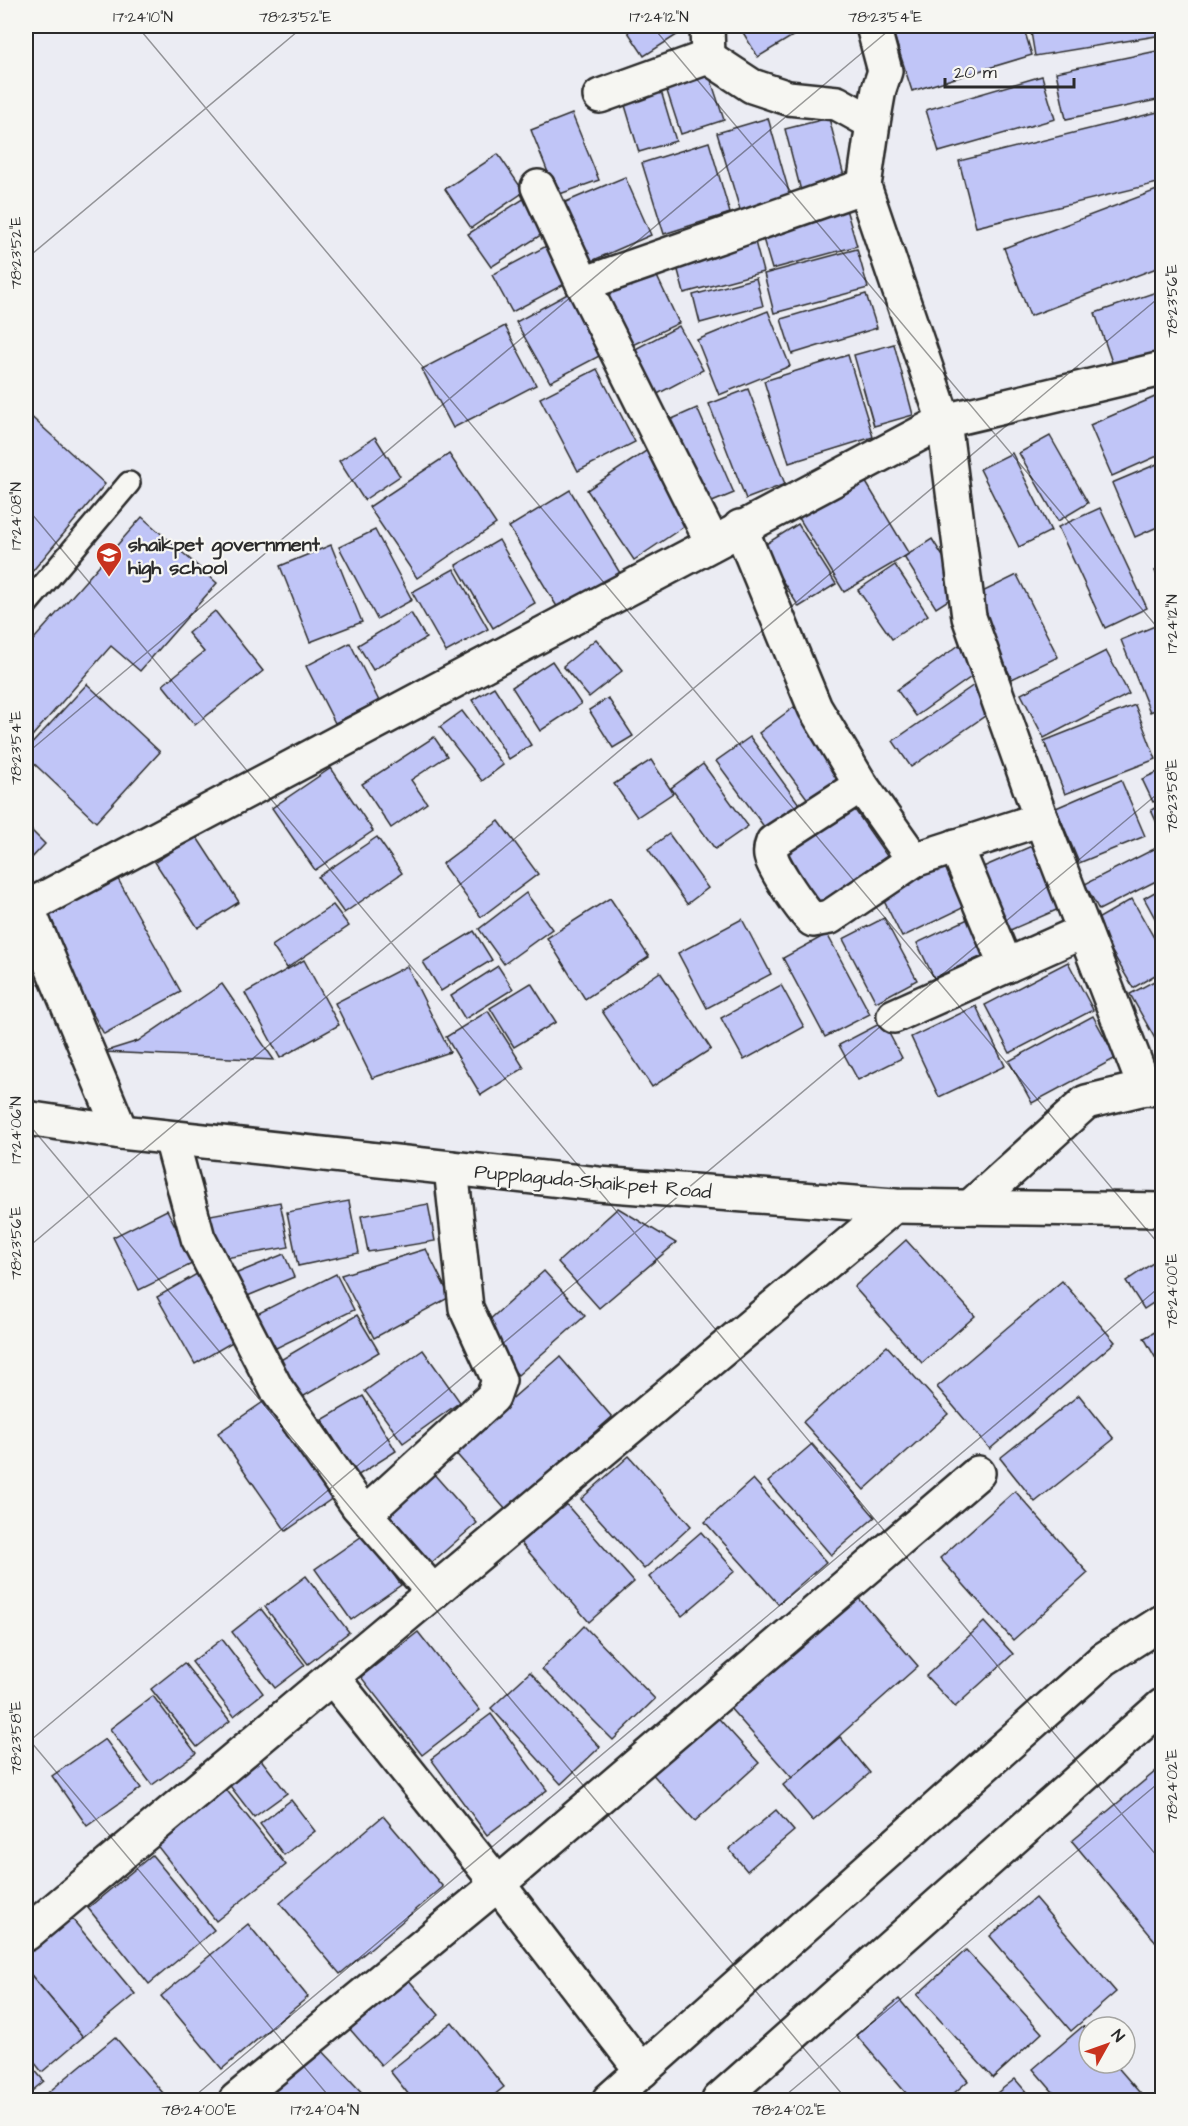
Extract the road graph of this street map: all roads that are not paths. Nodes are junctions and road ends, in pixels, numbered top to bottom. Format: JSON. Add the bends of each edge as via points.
{"nodes":[{"id":1,"x":873,"y":26,"type":"edge"},
{"id":2,"x":708,"y":41,"type":"edge"},
{"id":3,"x":600,"y":96,"type":"dead end"},
{"id":4,"x":873,"y":123,"type":"junction"},
{"id":5,"x":864,"y":186,"type":"junction"},
{"id":6,"x":538,"y":187,"type":"dead end"},
{"id":7,"x":583,"y":284,"type":"junction"},
{"id":8,"x":1162,"y":369,"type":"edge"},
{"id":9,"x":944,"y":421,"type":"junction"},
{"id":10,"x":129,"y":483,"type":"dead end"},
{"id":11,"x":740,"y":527,"type":"junction"},
{"id":12,"x":712,"y":542,"type":"junction"},
{"id":13,"x":26,"y":605,"type":"edge"},
{"id":14,"x":861,"y":785,"type":"junction"},
{"id":15,"x":1041,"y":819,"type":"junction"},
{"id":16,"x":956,"y":846,"type":"junction"},
{"id":17,"x":914,"y":860,"type":"junction"},
{"id":18,"x":26,"y":907,"type":"edge"},
{"id":19,"x":1084,"y":931,"type":"junction"},
{"id":20,"x":1006,"y":966,"type":"junction"},
{"id":21,"x":894,"y":1016,"type":"dead end"},
{"id":22,"x":1154,"y":1088,"type":"edge"},
{"id":23,"x":26,"y":1118,"type":"edge"},
{"id":24,"x":121,"y":1132,"type":"junction"},
{"id":25,"x":171,"y":1138,"type":"junction"},
{"id":26,"x":451,"y":1168,"type":"junction"},
{"id":27,"x":894,"y":1206,"type":"junction"},
{"id":28,"x":970,"y":1207,"type":"junction"},
{"id":29,"x":1162,"y":1210,"type":"edge"},
{"id":30,"x":978,"y":1473,"type":"dead end"},
{"id":31,"x":365,"y":1514,"type":"junction"},
{"id":32,"x":433,"y":1592,"type":"junction"},
{"id":33,"x":1162,"y":1622,"type":"edge"},
{"id":34,"x":332,"y":1677,"type":"junction"},
{"id":35,"x":1162,"y":1706,"type":"edge"},
{"id":36,"x":498,"y":1884,"type":"junction"},
{"id":37,"x":26,"y":1934,"type":"edge"},
{"id":38,"x":642,"y":2071,"type":"junction"},
{"id":39,"x":236,"y":2100,"type":"edge"},
{"id":40,"x":609,"y":2100,"type":"edge"},
{"id":41,"x":719,"y":2100,"type":"edge"}],
"edges":[{"from":1,"to":4,"type":"street","via":[[885,71]]},
{"from":2,"to":3,"type":"street"},
{"from":2,"to":4,"type":"street","via":[[752,86],[788,98],[837,103]]},
{"from":4,"to":5,"type":"street"},
{"from":5,"to":7,"type":"street"},
{"from":5,"to":9,"type":"street"},
{"from":6,"to":7,"type":"street"},
{"from":7,"to":12,"type":"street"},
{"from":8,"to":9,"type":"street"},
{"from":9,"to":11,"type":"street"},
{"from":9,"to":15,"type":"street","via":[[969,617]]},
{"from":10,"to":13,"type":"lane"},
{"from":11,"to":12,"type":"street"},
{"from":11,"to":14,"type":"street","via":[[815,708]]},
{"from":12,"to":18,"type":"street"},
{"from":14,"to":17,"type":"street"},
{"from":14,"to":17,"type":"street","via":[[773,842],[770,848],[771,859],[803,911],[813,920],[830,917]]},
{"from":15,"to":16,"type":"street"},
{"from":15,"to":19,"type":"street"},
{"from":16,"to":17,"type":"street"},
{"from":16,"to":20,"type":"street"},
{"from":18,"to":24,"type":"street"},
{"from":19,"to":20,"type":"street"},
{"from":19,"to":22,"type":"street"},
{"from":20,"to":21,"type":"street"},
{"from":22,"to":28,"type":"street","via":[[1086,1102]]},
{"from":23,"to":24,"type":"street","name":"Pupplaguda-Shaikpet Road"},
{"from":24,"to":25,"type":"street","name":"Pupplaguda-Shaikpet Road"},
{"from":25,"to":26,"type":"street","name":"Pupplaguda-Shaikpet Road"},
{"from":25,"to":31,"type":"street","via":[[203,1248],[277,1390]]},
{"from":26,"to":27,"type":"street","name":"Pupplaguda-Shaikpet Road","via":[[598,1184]]},
{"from":26,"to":31,"type":"street","via":[[466,1308],[498,1380],[493,1397]]},
{"from":27,"to":28,"type":"street","name":"Pupplaguda-Shaikpet Road"},
{"from":27,"to":32,"type":"street"},
{"from":28,"to":29,"type":"street","name":"Pupplaguda-Shaikpet Road"},
{"from":30,"to":36,"type":"street"},
{"from":31,"to":32,"type":"street"},
{"from":32,"to":34,"type":"street"},
{"from":33,"to":38,"type":"street","via":[[1104,1659]]},
{"from":34,"to":36,"type":"street"},
{"from":34,"to":37,"type":"street"},
{"from":35,"to":41,"type":"street"},
{"from":36,"to":38,"type":"street"},
{"from":36,"to":39,"type":"street"},
{"from":38,"to":40,"type":"street"}]}
